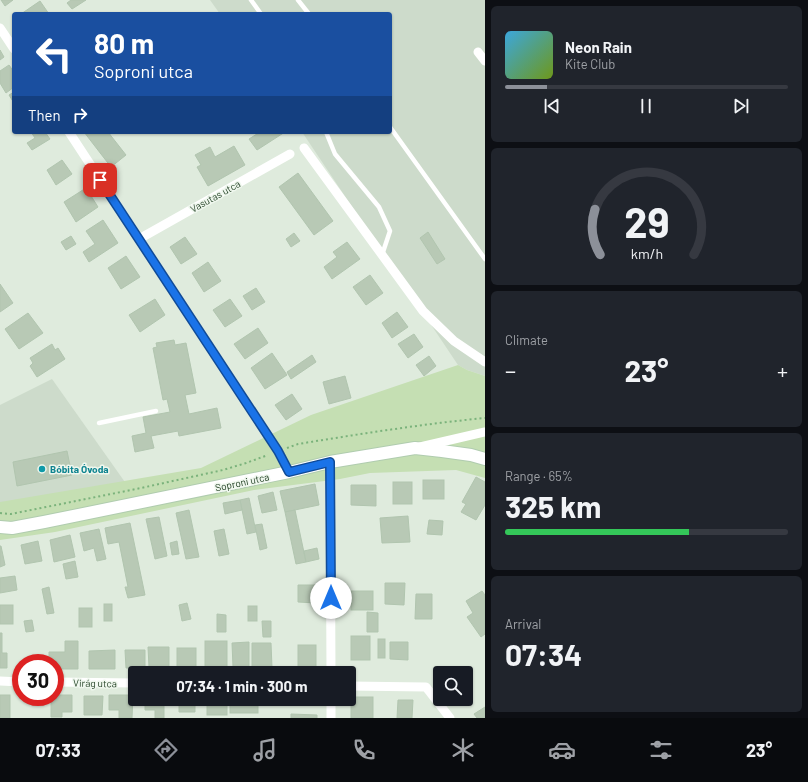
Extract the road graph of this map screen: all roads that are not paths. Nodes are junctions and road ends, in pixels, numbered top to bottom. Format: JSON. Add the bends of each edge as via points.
{"nodes":[{"id":1,"x":251,"y":0,"type":"edge"},
{"id":2,"x":298,"y":0,"type":"edge"},
{"id":3,"x":260,"y":12,"type":"edge"},
{"id":4,"x":307,"y":12,"type":"edge"},
{"id":5,"x":0,"y":28,"type":"edge"},
{"id":6,"x":12,"y":46,"type":"edge"},
{"id":7,"x":478,"y":52,"type":"dead end"},
{"id":8,"x":485,"y":61,"type":"edge"},
{"id":9,"x":392,"y":130,"type":"edge"},
{"id":10,"x":70,"y":134,"type":"edge"},
{"id":11,"x":327,"y":134,"type":"edge"},
{"id":12,"x":304,"y":148,"type":"dead end"},
{"id":13,"x":290,"y":154,"type":"dead end"},
{"id":14,"x":139,"y":239,"type":"junction"},
{"id":15,"x":382,"y":255,"type":"junction"},
{"id":16,"x":485,"y":259,"type":"edge"},
{"id":17,"x":485,"y":362,"type":"edge"},
{"id":18,"x":156,"y":411,"type":"dead end"},
{"id":19,"x":99,"y":424,"type":"dead end"},
{"id":20,"x":485,"y":432,"type":"edge"},
{"id":21,"x":415,"y":448,"type":"junction"},
{"id":22,"x":485,"y":459,"type":"edge"},
{"id":23,"x":330,"y":462,"type":"junction"},
{"id":24,"x":289,"y":472,"type":"junction"},
{"id":25,"x":0,"y":527,"type":"edge"},
{"id":26,"x":331,"y":666,"type":"edge"},
{"id":27,"x":0,"y":681,"type":"edge"},
{"id":28,"x":12,"y":682,"type":"edge"},
{"id":29,"x":64,"y":682,"type":"edge"},
{"id":30,"x":128,"y":683,"type":"edge"},
{"id":31,"x":356,"y":686,"type":"edge"},
{"id":32,"x":331,"y":706,"type":"edge"},
{"id":33,"x":331,"y":718,"type":"edge"},
{"id":34,"x":450,"y":718,"type":"edge"}],
"edges":[{"from":1,"to":3,"type":"lane"},
{"from":2,"to":4,"type":"lane"},
{"from":5,"to":6,"type":"street"},
{"from":7,"to":8,"type":"street"},
{"from":9,"to":16,"type":"lane"},
{"from":10,"to":14,"type":"street"},
{"from":11,"to":15,"type":"lane","via":[[335,154],[380,207],[390,231]]},
{"from":12,"to":15,"type":"street"},
{"from":13,"to":14,"type":"street","name":"Vasutas utca"},
{"from":14,"to":24,"type":"street","via":[[278,451]]},
{"from":15,"to":17,"type":"street","via":[[423,311],[454,341]]},
{"from":18,"to":19,"type":"lane"},
{"from":20,"to":21,"type":"street"},
{"from":21,"to":22,"type":"street","name":"Soproni utca","via":[[442,450]]},
{"from":21,"to":23,"type":"street","name":"Soproni utca"},
{"from":23,"to":24,"type":"street","name":"Soproni utca"},
{"from":23,"to":26,"type":"street"},
{"from":24,"to":25,"type":"street","name":"Soproni utca","via":[[44,522],[12,528]]},
{"from":27,"to":28,"type":"street"},
{"from":29,"to":30,"type":"street","name":"Virág utca"},
{"from":31,"to":34,"type":"street","via":[[426,687]]},
{"from":32,"to":33,"type":"street"}]}
